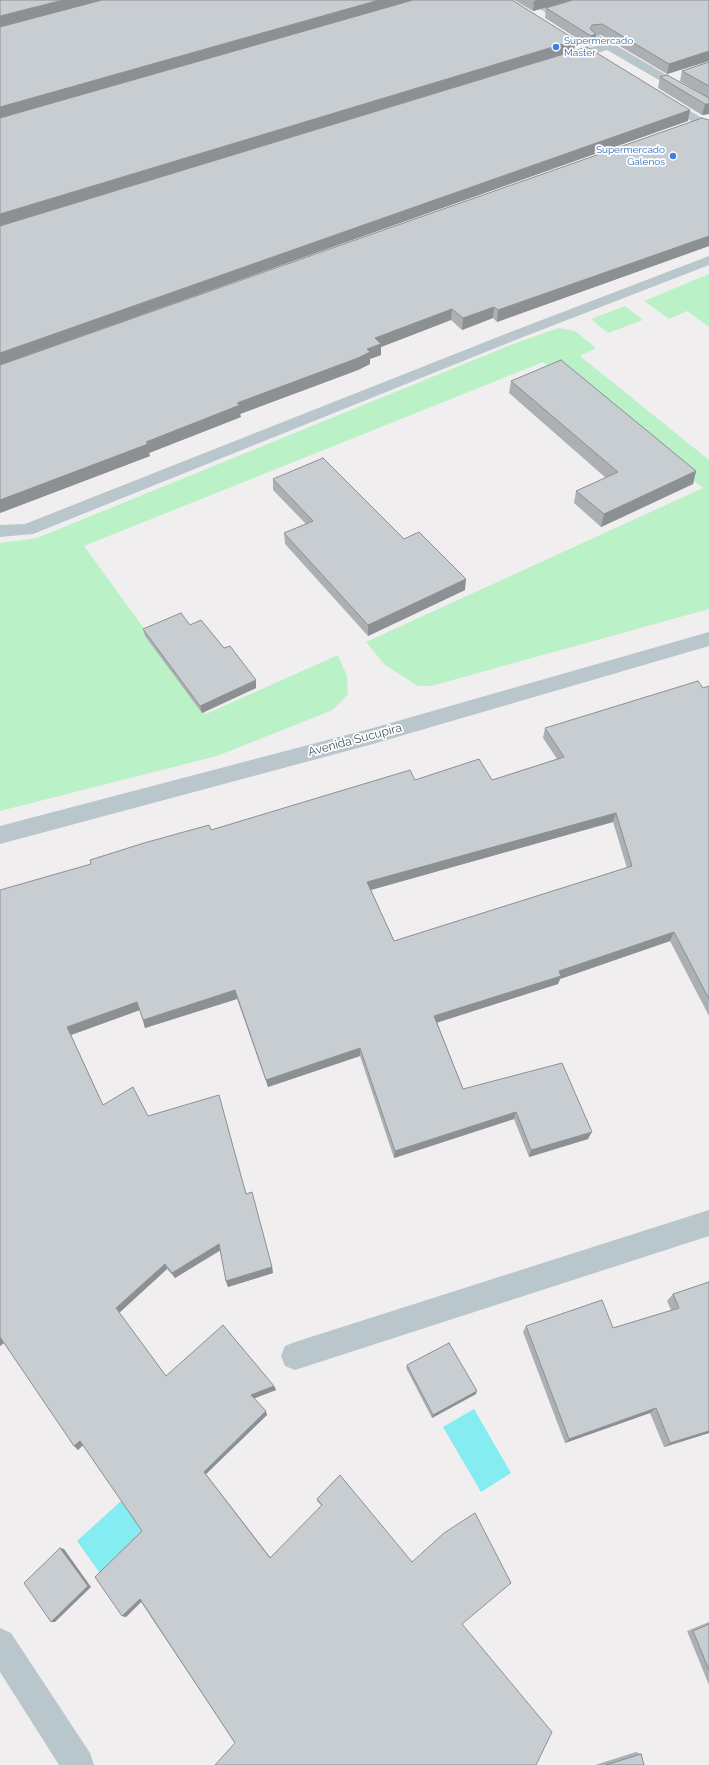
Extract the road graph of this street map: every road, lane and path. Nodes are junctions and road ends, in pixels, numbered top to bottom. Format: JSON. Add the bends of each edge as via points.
{"nodes":[{"id":1,"x":531,"y":0,"type":"edge"},
{"id":2,"x":564,"y":8,"type":"edge"},
{"id":3,"x":551,"y":12,"type":"junction"},
{"id":4,"x":538,"y":16,"type":"edge"},
{"id":5,"x":576,"y":44,"type":"dead end"},
{"id":6,"x":608,"y":46,"type":"junction"},
{"id":7,"x":588,"y":52,"type":"junction"},
{"id":8,"x":601,"y":60,"type":"edge"},
{"id":9,"x":551,"y":64,"type":"edge"},
{"id":10,"x":680,"y":75,"type":"edge"},
{"id":11,"x":666,"y":80,"type":"junction"},
{"id":12,"x":709,"y":105,"type":"edge"},
{"id":13,"x":706,"y":123,"type":"edge"},
{"id":14,"x":686,"y":127,"type":"edge"},
{"id":15,"x":709,"y":260,"type":"edge"},
{"id":16,"x":0,"y":531,"type":"edge"},
{"id":17,"x":709,"y":639,"type":"edge"},
{"id":18,"x":0,"y":835,"type":"edge"},
{"id":19,"x":709,"y":1223,"type":"edge"},
{"id":20,"x":295,"y":1356,"type":"dead end"},
{"id":21,"x":0,"y":1644,"type":"edge"},
{"id":22,"x":78,"y":1765,"type":"edge"}],
"edges":[{"from":1,"to":3,"type":"street"},
{"from":2,"to":3,"type":"street"},
{"from":3,"to":4,"type":"street"},
{"from":3,"to":6,"type":"street"},
{"from":5,"to":7,"type":"street"},
{"from":6,"to":7,"type":"street"},
{"from":6,"to":11,"type":"street"},
{"from":7,"to":8,"type":"street"},
{"from":7,"to":9,"type":"street"},
{"from":10,"to":11,"type":"street"},
{"from":11,"to":12,"type":"street"},
{"from":11,"to":13,"type":"street","via":[[654,90]]},
{"from":13,"to":14,"type":"street"},
{"from":15,"to":16,"type":"street","via":[[27,530]]},
{"from":17,"to":18,"type":"street","name":"Avenida Sucupira","via":[[373,736]]},
{"from":19,"to":20,"type":"street"},
{"from":21,"to":22,"type":"street"}]}
